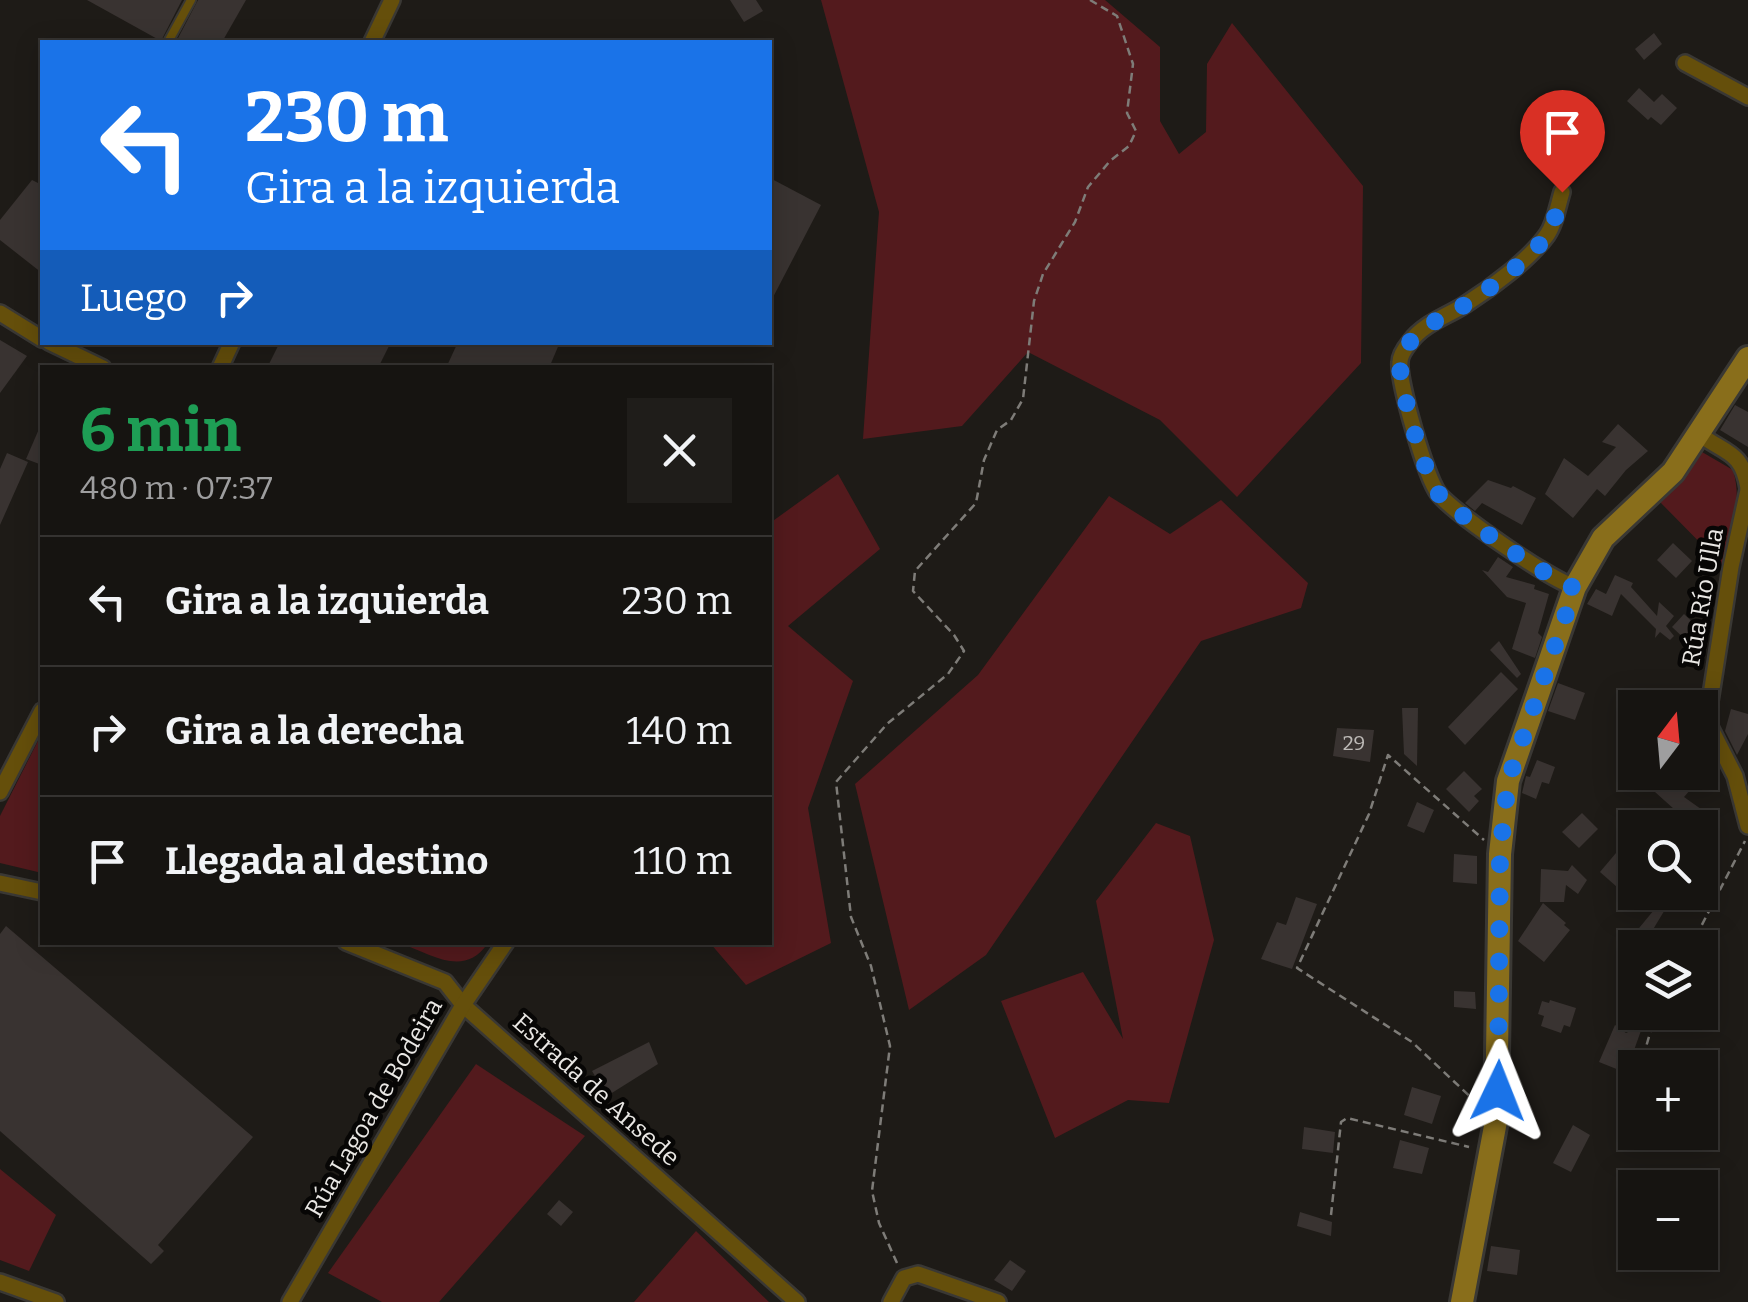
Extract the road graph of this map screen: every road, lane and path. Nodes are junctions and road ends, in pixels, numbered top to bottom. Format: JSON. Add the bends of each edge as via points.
{"nodes":[{"id":1,"x":191,"y":0,"type":"edge"},
{"id":2,"x":392,"y":0,"type":"edge"},
{"id":3,"x":1090,"y":0,"type":"edge"},
{"id":4,"x":169,"y":40,"type":"edge"},
{"id":5,"x":373,"y":40,"type":"edge"},
{"id":6,"x":1686,"y":63,"type":"dead end"},
{"id":7,"x":1748,"y":97,"type":"edge"},
{"id":8,"x":1562,"y":192,"type":"dead end"},
{"id":9,"x":0,"y":314,"type":"edge"},
{"id":10,"x":40,"y":337,"type":"edge"},
{"id":11,"x":55,"y":345,"type":"edge"},
{"id":12,"x":1748,"y":358,"type":"edge"},
{"id":13,"x":97,"y":365,"type":"edge"},
{"id":14,"x":1698,"y":434,"type":"junction"},
{"id":15,"x":1748,"y":489,"type":"edge"},
{"id":16,"x":1575,"y":588,"type":"junction"},
{"id":17,"x":40,"y":715,"type":"edge"},
{"id":18,"x":0,"y":792,"type":"edge"},
{"id":19,"x":1748,"y":826,"type":"edge"},
{"id":20,"x":1748,"y":836,"type":"edge"},
{"id":21,"x":1500,"y":854,"type":"junction"},
{"id":22,"x":0,"y":883,"type":"edge"},
{"id":23,"x":40,"y":892,"type":"edge"},
{"id":24,"x":1699,"y":930,"type":"edge"},
{"id":25,"x":353,"y":945,"type":"edge"},
{"id":26,"x":504,"y":945,"type":"edge"},
{"id":27,"x":463,"y":1005,"type":"junction"},
{"id":28,"x":1496,"y":1121,"type":"junction"},
{"id":29,"x":1490,"y":1152,"type":"junction"},
{"id":30,"x":1331,"y":1215,"type":"dead end"},
{"id":31,"x":904,"y":1278,"type":"junction"},
{"id":32,"x":0,"y":1282,"type":"edge"},
{"id":33,"x":56,"y":1302,"type":"edge"},
{"id":34,"x":290,"y":1302,"type":"edge"},
{"id":35,"x":797,"y":1302,"type":"edge"},
{"id":36,"x":890,"y":1302,"type":"edge"},
{"id":37,"x":998,"y":1302,"type":"edge"},
{"id":38,"x":1462,"y":1302,"type":"edge"}],
"edges":[{"from":1,"to":4,"type":"lane"},
{"from":2,"to":5,"type":"street"},
{"from":3,"to":31,"type":"path","via":[[1117,16],[1133,64],[1128,112],[1136,131],[1088,187],[1043,274],[1022,399],[997,430],[976,503],[915,572],[914,591],[964,651],[836,782],[851,917],[890,1046],[872,1191]]},
{"from":6,"to":7,"type":"street"},
{"from":8,"to":16,"type":"street","via":[[1548,234],[1466,304],[1424,327],[1400,361],[1414,429],[1439,496],[1548,576]]},
{"from":9,"to":10,"type":"street"},
{"from":11,"to":13,"type":"street"},
{"from":12,"to":14,"type":"main road"},
{"from":14,"to":15,"type":"street","name":"Rúa Río Ulla","via":[[1738,458]]},
{"from":14,"to":16,"type":"main road","via":[[1673,472],[1602,538]]},
{"from":15,"to":19,"type":"street","name":"Rúa Río Ulla","via":[[1708,714]]},
{"from":16,"to":21,"type":"main road","via":[[1508,781]]},
{"from":17,"to":18,"type":"street"},
{"from":20,"to":24,"type":"path"},
{"from":21,"to":28,"type":"main road"},
{"from":21,"to":28,"type":"path","via":[[1388,756],[1369,814],[1297,968],[1412,1042]]},
{"from":22,"to":23,"type":"street"},
{"from":25,"to":27,"type":"street","name":"Estrada de Ansede","via":[[445,982]]},
{"from":26,"to":27,"type":"street","name":"Rúa Lagoa de Bodeira"},
{"from":27,"to":34,"type":"street","name":"Rúa Lagoa de Bodeira"},
{"from":27,"to":35,"type":"street","name":"Estrada de Ansede"},
{"from":28,"to":29,"type":"main road"},
{"from":29,"to":30,"type":"path","via":[[1346,1118]]},
{"from":29,"to":38,"type":"main road"},
{"from":31,"to":36,"type":"street"},
{"from":31,"to":37,"type":"street","via":[[918,1274]]},
{"from":32,"to":33,"type":"street"}]}
